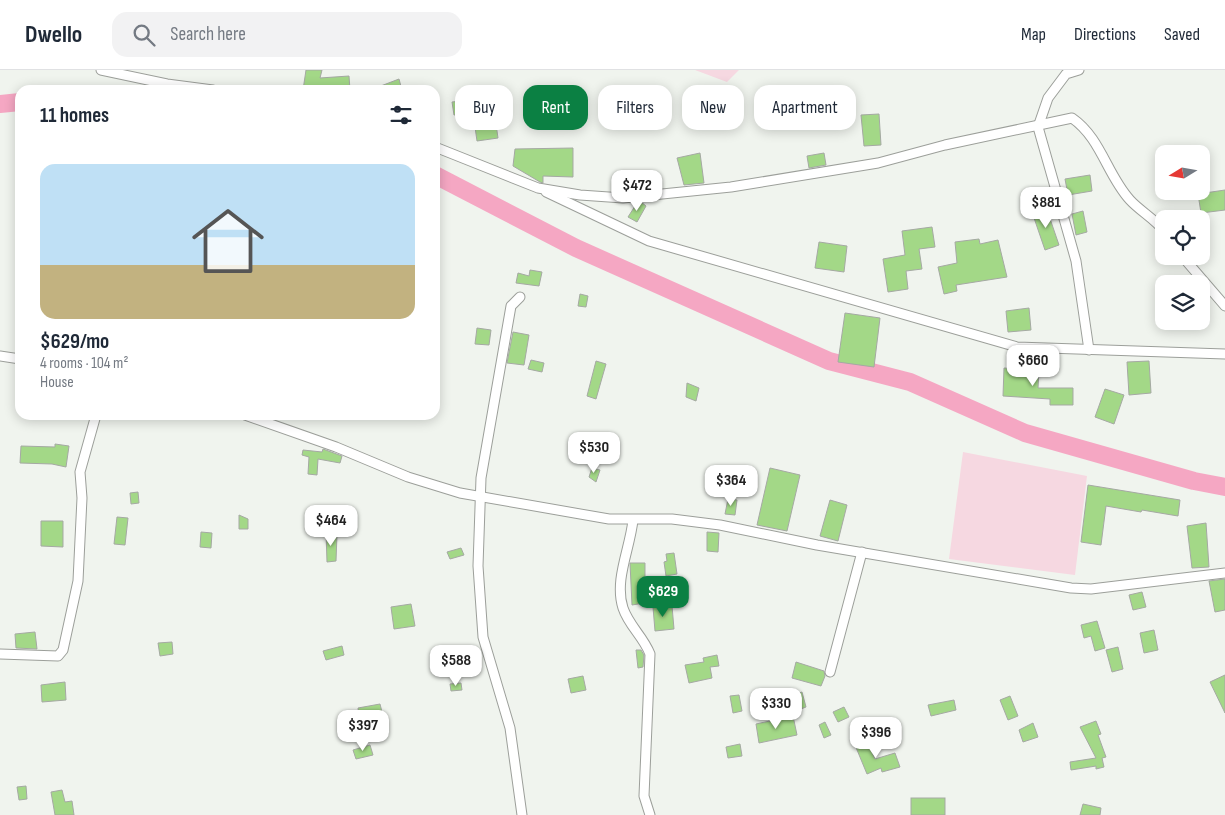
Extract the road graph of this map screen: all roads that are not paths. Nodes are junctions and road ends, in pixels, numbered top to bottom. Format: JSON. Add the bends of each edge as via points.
{"nodes":[{"id":1,"x":101,"y":70,"type":"edge"},
{"id":2,"x":1079,"y":70,"type":"edge"},
{"id":3,"x":175,"y":85,"type":"edge"},
{"id":4,"x":1038,"y":127,"type":"junction"},
{"id":5,"x":440,"y":149,"type":"edge"},
{"id":6,"x":538,"y":188,"type":"junction"},
{"id":7,"x":1155,"y":223,"type":"edge"},
{"id":8,"x":1190,"y":265,"type":"edge"},
{"id":9,"x":520,"y":297,"type":"dead end"},
{"id":10,"x":1225,"y":306,"type":"edge"},
{"id":11,"x":1090,"y":350,"type":"junction"},
{"id":12,"x":1225,"y":354,"type":"edge"},
{"id":13,"x":0,"y":356,"type":"edge"},
{"id":14,"x":15,"y":358,"type":"edge"},
{"id":15,"x":95,"y":420,"type":"edge"},
{"id":16,"x":259,"y":420,"type":"edge"},
{"id":17,"x":479,"y":496,"type":"junction"},
{"id":18,"x":633,"y":520,"type":"junction"},
{"id":19,"x":862,"y":552,"type":"junction"},
{"id":20,"x":1225,"y":573,"type":"edge"},
{"id":21,"x":0,"y":654,"type":"edge"},
{"id":22,"x":830,"y":672,"type":"dead end"},
{"id":23,"x":522,"y":815,"type":"edge"},
{"id":24,"x":650,"y":815,"type":"edge"}],
"edges":[{"from":1,"to":3,"type":"street"},
{"from":2,"to":4,"type":"street","via":[[1066,74],[1048,98]]},
{"from":4,"to":6,"type":"street","via":[[945,145],[878,163],[731,187],[622,198]]},
{"from":4,"to":7,"type":"street","via":[[1072,118],[1083,126],[1128,199]]},
{"from":4,"to":11,"type":"street","via":[[1076,261]]},
{"from":5,"to":6,"type":"street"},
{"from":6,"to":11,"type":"street","via":[[649,241],[1017,347]]},
{"from":8,"to":10,"type":"street"},
{"from":9,"to":17,"type":"street","via":[[512,306],[502,352]]},
{"from":11,"to":12,"type":"street"},
{"from":13,"to":14,"type":"street"},
{"from":15,"to":21,"type":"street","via":[[80,472],[78,581],[63,650],[58,656]]},
{"from":16,"to":17,"type":"street","via":[[408,476]]},
{"from":17,"to":18,"type":"street","via":[[609,519]]},
{"from":17,"to":23,"type":"street","via":[[478,566],[484,637],[510,728]]},
{"from":18,"to":19,"type":"street","via":[[672,519],[720,525]]},
{"from":18,"to":24,"type":"street","via":[[620,587],[623,607],[650,654],[644,796]]},
{"from":19,"to":20,"type":"street","via":[[1071,588],[1091,589]]},
{"from":19,"to":22,"type":"street"}]}
